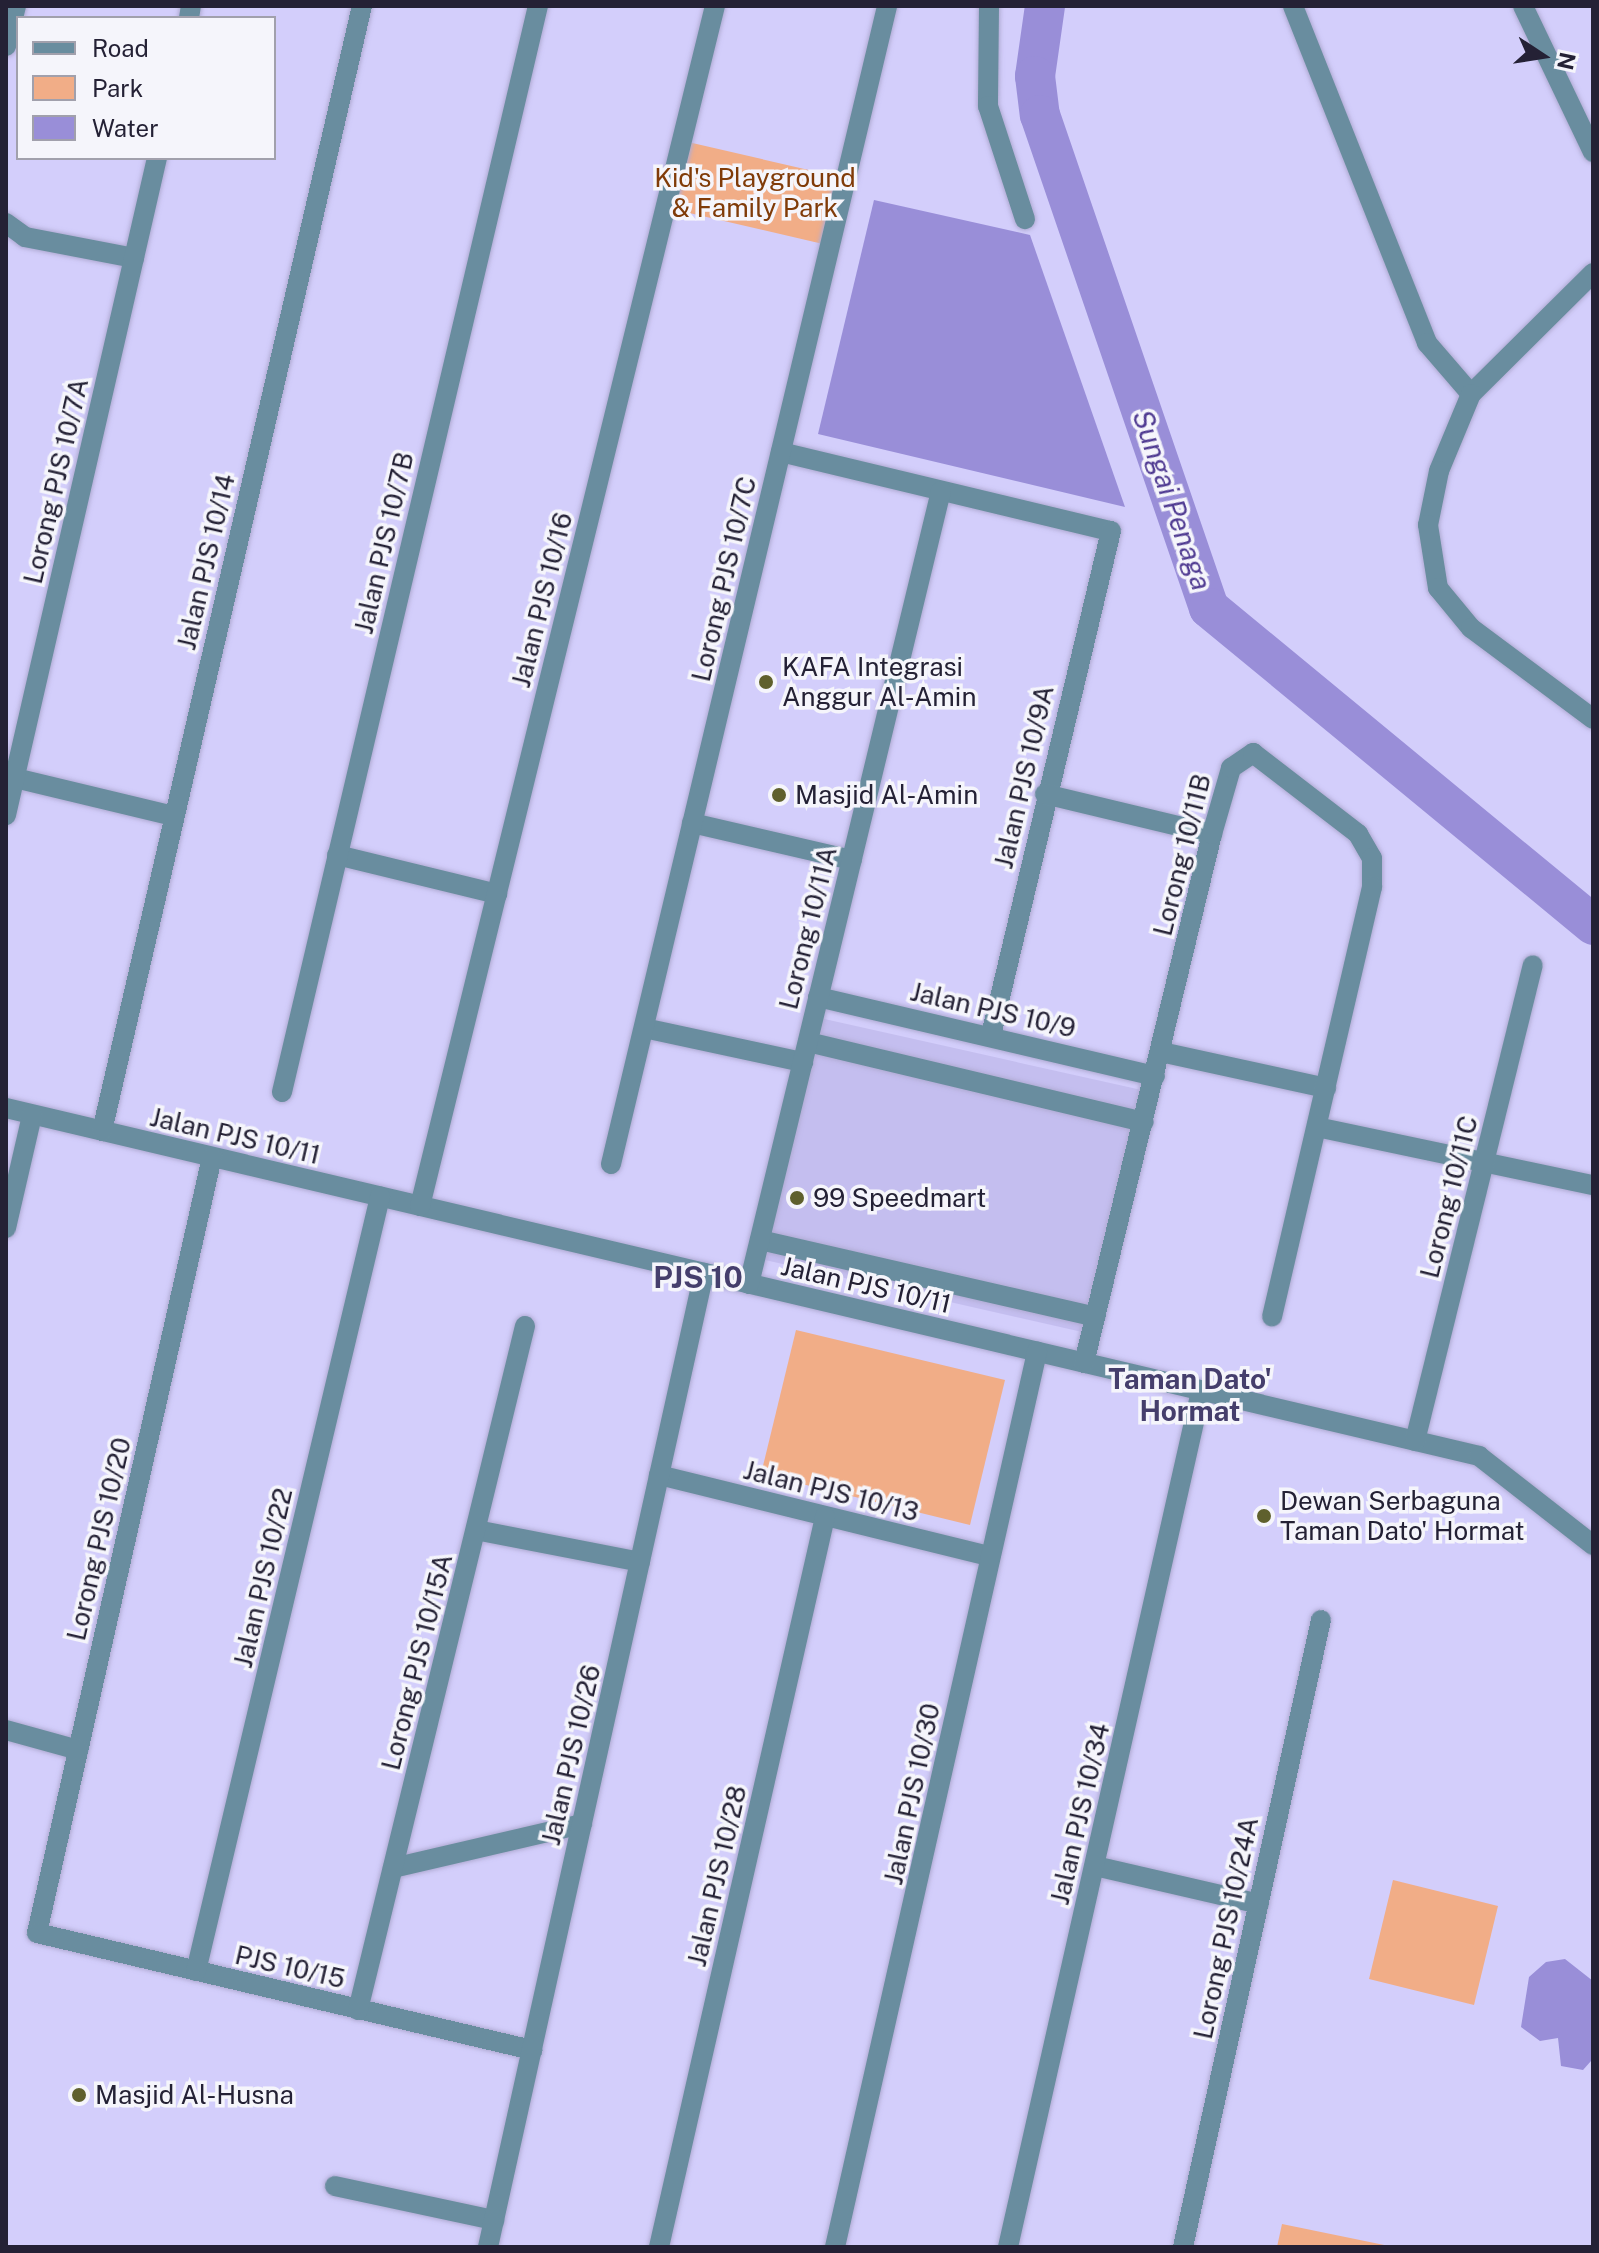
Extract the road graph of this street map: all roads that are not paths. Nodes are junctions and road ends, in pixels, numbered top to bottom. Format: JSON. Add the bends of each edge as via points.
{"nodes":[{"id":1,"x":16,"y":6,"type":"edge"},
{"id":2,"x":362,"y":6,"type":"edge"},
{"id":3,"x":538,"y":6,"type":"edge"},
{"id":4,"x":715,"y":6,"type":"edge"},
{"id":5,"x":887,"y":6,"type":"edge"},
{"id":6,"x":989,"y":6,"type":"edge"},
{"id":7,"x":1293,"y":6,"type":"edge"},
{"id":8,"x":1523,"y":6,"type":"edge"},
{"id":9,"x":6,"y":46,"type":"edge"},
{"id":10,"x":1593,"y":152,"type":"edge"},
{"id":11,"x":157,"y":160,"type":"edge"},
{"id":12,"x":1025,"y":219,"type":"dead end"},
{"id":13,"x":6,"y":223,"type":"edge"},
{"id":14,"x":134,"y":258,"type":"junction"},
{"id":15,"x":1593,"y":273,"type":"edge"},
{"id":16,"x":1471,"y":394,"type":"junction"},
{"id":17,"x":781,"y":452,"type":"junction"},
{"id":18,"x":941,"y":491,"type":"junction"},
{"id":19,"x":1593,"y":719,"type":"edge"},
{"id":20,"x":15,"y":778,"type":"junction"},
{"id":21,"x":1045,"y":794,"type":"junction"},
{"id":22,"x":6,"y":815,"type":"edge"},
{"id":23,"x":173,"y":816,"type":"junction"},
{"id":24,"x":692,"y":823,"type":"junction"},
{"id":25,"x":1212,"y":834,"type":"junction"},
{"id":26,"x":337,"y":855,"type":"junction"},
{"id":27,"x":852,"y":860,"type":"junction"},
{"id":28,"x":497,"y":894,"type":"junction"},
{"id":29,"x":1533,"y":965,"type":"dead end"},
{"id":30,"x":818,"y":997,"type":"junction"},
{"id":31,"x":644,"y":1028,"type":"junction"},
{"id":32,"x":991,"y":1035,"type":"junction"},
{"id":33,"x":805,"y":1052,"type":"junction"},
{"id":34,"x":1161,"y":1052,"type":"junction"},
{"id":35,"x":1155,"y":1076,"type":"junction"},
{"id":36,"x":1326,"y":1088,"type":"junction"},
{"id":37,"x":282,"y":1092,"type":"dead end"},
{"id":38,"x":6,"y":1108,"type":"edge"},
{"id":39,"x":32,"y":1115,"type":"junction"},
{"id":40,"x":1144,"y":1122,"type":"junction"},
{"id":41,"x":1317,"y":1127,"type":"junction"},
{"id":42,"x":102,"y":1131,"type":"junction"},
{"id":43,"x":212,"y":1157,"type":"junction"},
{"id":44,"x":1484,"y":1162,"type":"junction"},
{"id":45,"x":611,"y":1164,"type":"dead end"},
{"id":46,"x":1593,"y":1185,"type":"edge"},
{"id":47,"x":380,"y":1197,"type":"junction"},
{"id":48,"x":420,"y":1206,"type":"junction"},
{"id":49,"x":6,"y":1228,"type":"edge"},
{"id":50,"x":760,"y":1240,"type":"junction"},
{"id":51,"x":704,"y":1273,"type":"junction"},
{"id":52,"x":749,"y":1284,"type":"junction"},
{"id":53,"x":1095,"y":1317,"type":"junction"},
{"id":54,"x":1272,"y":1317,"type":"dead end"},
{"id":55,"x":525,"y":1326,"type":"dead end"},
{"id":56,"x":1037,"y":1352,"type":"junction"},
{"id":57,"x":1084,"y":1363,"type":"junction"},
{"id":58,"x":1201,"y":1391,"type":"junction"},
{"id":59,"x":1415,"y":1441,"type":"junction"},
{"id":60,"x":659,"y":1475,"type":"junction"},
{"id":61,"x":825,"y":1517,"type":"junction"},
{"id":62,"x":476,"y":1530,"type":"junction"},
{"id":63,"x":1593,"y":1545,"type":"edge"},
{"id":64,"x":990,"y":1556,"type":"junction"},
{"id":65,"x":640,"y":1562,"type":"junction"},
{"id":66,"x":1321,"y":1620,"type":"dead end"},
{"id":67,"x":6,"y":1730,"type":"edge"},
{"id":68,"x":78,"y":1750,"type":"junction"},
{"id":69,"x":582,"y":1824,"type":"junction"},
{"id":70,"x":1095,"y":1866,"type":"junction"},
{"id":71,"x":393,"y":1868,"type":"junction"},
{"id":72,"x":1259,"y":1904,"type":"junction"},
{"id":73,"x":37,"y":1933,"type":"joint"},
{"id":74,"x":196,"y":1971,"type":"junction"},
{"id":75,"x":358,"y":2010,"type":"junction"},
{"id":76,"x":532,"y":2050,"type":"junction"},
{"id":77,"x":335,"y":2186,"type":"dead end"},
{"id":78,"x":494,"y":2220,"type":"junction"},
{"id":79,"x":488,"y":2247,"type":"edge"},
{"id":80,"x":659,"y":2247,"type":"edge"},
{"id":81,"x":835,"y":2247,"type":"edge"},
{"id":82,"x":1008,"y":2247,"type":"edge"},
{"id":83,"x":1183,"y":2247,"type":"edge"}],
"edges":[{"from":1,"to":9,"type":"street"},
{"from":2,"to":23,"type":"street","name":"Jalan PJS 10/14"},
{"from":3,"to":26,"type":"street","name":"Jalan PJS 10/7B"},
{"from":4,"to":28,"type":"street","name":"Jalan PJS 10/16"},
{"from":5,"to":17,"type":"street","name":"Lorong PJS 10/7C"},
{"from":6,"to":12,"type":"street","via":[[988,106]]},
{"from":7,"to":16,"type":"street","via":[[1427,343]]},
{"from":8,"to":10,"type":"street"},
{"from":11,"to":14,"type":"street","name":"Lorong PJS 10/7A"},
{"from":13,"to":14,"type":"street","via":[[25,237]]},
{"from":14,"to":20,"type":"street","name":"Lorong PJS 10/7A"},
{"from":15,"to":16,"type":"street"},
{"from":16,"to":19,"type":"street","via":[[1439,471],[1428,525],[1438,588],[1471,628]]},
{"from":17,"to":18,"type":"street"},
{"from":17,"to":24,"type":"street","name":"Lorong PJS 10/7C"},
{"from":18,"to":21,"type":"street","name":"Jalan PJS 10/9A","via":[[1111,531]]},
{"from":18,"to":27,"type":"street","name":"Lorong 10/11A"},
{"from":20,"to":22,"type":"street","name":"Lorong PJS 10/7A"},
{"from":20,"to":23,"type":"street"},
{"from":21,"to":25,"type":"street"},
{"from":21,"to":32,"type":"street","name":"Jalan PJS 10/9A"},
{"from":23,"to":42,"type":"street","name":"Jalan PJS 10/14"},
{"from":24,"to":27,"type":"street"},
{"from":24,"to":31,"type":"street","name":"Lorong PJS 10/7C"},
{"from":25,"to":34,"type":"street","name":"Lorong 10/11B"},
{"from":25,"to":36,"type":"street","name":"Lorong 10/11B","via":[[1231,768],[1253,753],[1358,834],[1372,858],[1372,887]]},
{"from":26,"to":28,"type":"street"},
{"from":26,"to":37,"type":"street","name":"Jalan PJS 10/7B"},
{"from":27,"to":30,"type":"street","name":"Lorong 10/11A"},
{"from":28,"to":48,"type":"street","name":"Jalan PJS 10/16"},
{"from":29,"to":44,"type":"street","name":"Lorong 10/11C"},
{"from":30,"to":32,"type":"street","name":"Jalan PJS 10/9"},
{"from":30,"to":33,"type":"street","name":"Lorong 10/11A"},
{"from":31,"to":33,"type":"street"},
{"from":31,"to":45,"type":"street","name":"Lorong PJS 10/7C"},
{"from":32,"to":35,"type":"street","name":"Jalan PJS 10/9"},
{"from":33,"to":40,"type":"street"},
{"from":33,"to":50,"type":"street","name":"Lorong 10/11A"},
{"from":34,"to":35,"type":"street","name":"Lorong 10/11B"},
{"from":34,"to":36,"type":"street"},
{"from":35,"to":40,"type":"street","name":"Lorong 10/11B"},
{"from":36,"to":41,"type":"street","name":"Lorong 10/11B"},
{"from":38,"to":39,"type":"street","name":"Jalan PJS 10/11"},
{"from":39,"to":42,"type":"street","name":"Jalan PJS 10/11"},
{"from":39,"to":49,"type":"street"},
{"from":40,"to":53,"type":"street","name":"Lorong 10/11B"},
{"from":41,"to":44,"type":"street"},
{"from":41,"to":54,"type":"street","name":"Lorong 10/11B"},
{"from":42,"to":43,"type":"street","name":"Jalan PJS 10/11"},
{"from":43,"to":47,"type":"street","name":"Jalan PJS 10/11"},
{"from":43,"to":68,"type":"street","name":"Lorong PJS 10/20"},
{"from":44,"to":46,"type":"street"},
{"from":44,"to":59,"type":"street","name":"Lorong 10/11C"},
{"from":47,"to":48,"type":"street","name":"Jalan PJS 10/11"},
{"from":47,"to":74,"type":"street","name":"Jalan PJS 10/22"},
{"from":48,"to":51,"type":"street","name":"Jalan PJS 10/11"},
{"from":50,"to":52,"type":"street","name":"Lorong 10/11A"},
{"from":50,"to":53,"type":"street"},
{"from":51,"to":52,"type":"street","name":"Jalan PJS 10/11"},
{"from":51,"to":60,"type":"street","name":"Jalan PJS 10/26"},
{"from":52,"to":56,"type":"street","name":"Jalan PJS 10/11"},
{"from":53,"to":57,"type":"street","name":"Lorong 10/11B"},
{"from":55,"to":62,"type":"street","name":"Lorong PJS 10/15A"},
{"from":56,"to":57,"type":"street","name":"Jalan PJS 10/11"},
{"from":56,"to":64,"type":"street","name":"Jalan PJS 10/30"},
{"from":57,"to":58,"type":"street","name":"Jalan PJS 10/11"},
{"from":58,"to":59,"type":"street","name":"Jalan PJS 10/11"},
{"from":58,"to":70,"type":"street","name":"Jalan PJS 10/34"},
{"from":59,"to":63,"type":"street","name":"Jalan PJS 10/11","via":[[1479,1456],[1503,1469]]},
{"from":60,"to":61,"type":"street","name":"Jalan PJS 10/13"},
{"from":60,"to":65,"type":"street","name":"Jalan PJS 10/26"},
{"from":61,"to":64,"type":"street","name":"Jalan PJS 10/13"},
{"from":61,"to":80,"type":"street","name":"Jalan PJS 10/28"},
{"from":62,"to":65,"type":"street"},
{"from":62,"to":71,"type":"street","name":"Lorong PJS 10/15A"},
{"from":64,"to":81,"type":"street","name":"Jalan PJS 10/30"},
{"from":65,"to":69,"type":"street","name":"Jalan PJS 10/26"},
{"from":66,"to":72,"type":"street","name":"Lorong PJS 10/24A"},
{"from":67,"to":68,"type":"street"},
{"from":68,"to":73,"type":"street","name":"Lorong PJS 10/20"},
{"from":69,"to":71,"type":"street"},
{"from":69,"to":76,"type":"street","name":"Jalan PJS 10/26"},
{"from":70,"to":72,"type":"street"},
{"from":70,"to":82,"type":"street","name":"Jalan PJS 10/34"},
{"from":71,"to":75,"type":"street","name":"Lorong PJS 10/15A"},
{"from":72,"to":83,"type":"street","name":"Lorong PJS 10/24A"},
{"from":73,"to":74,"type":"street","name":"PJS 10/15"},
{"from":74,"to":75,"type":"street","name":"PJS 10/15"},
{"from":75,"to":76,"type":"street","name":"PJS 10/15"},
{"from":76,"to":78,"type":"street","name":"Jalan PJS 10/26"},
{"from":77,"to":78,"type":"street"},
{"from":78,"to":79,"type":"street","name":"Jalan PJS 10/26"}]}
